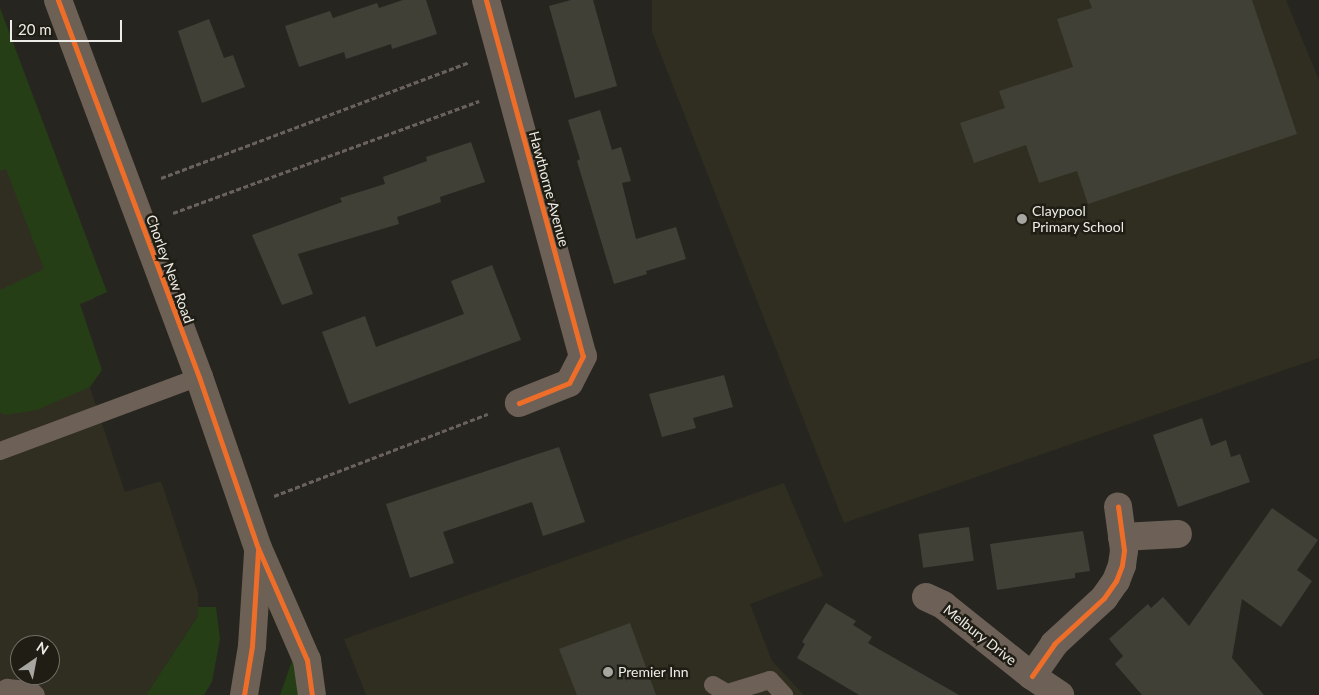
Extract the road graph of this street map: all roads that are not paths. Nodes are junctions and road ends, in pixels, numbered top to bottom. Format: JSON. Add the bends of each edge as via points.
{"nodes":[{"id":1,"x":58,"y":0,"type":"edge"},
{"id":2,"x":486,"y":0,"type":"edge"},
{"id":3,"x":199,"y":377,"type":"junction"},
{"id":4,"x":519,"y":402,"type":"road end"},
{"id":5,"x":0,"y":451,"type":"edge"},
{"id":6,"x":1118,"y":506,"type":"dead end"},
{"id":7,"x":1178,"y":534,"type":"dead end"},
{"id":8,"x":1122,"y":537,"type":"junction"},
{"id":9,"x":258,"y":548,"type":"junction"},
{"id":10,"x":926,"y":597,"type":"dead end"},
{"id":11,"x":1032,"y":676,"type":"junction"},
{"id":12,"x":713,"y":684,"type":"dead end"},
{"id":13,"x":0,"y":690,"type":"edge"},
{"id":14,"x":36,"y":695,"type":"edge"},
{"id":15,"x":244,"y":695,"type":"edge"},
{"id":16,"x":312,"y":695,"type":"edge"},
{"id":17,"x":784,"y":695,"type":"edge"},
{"id":18,"x":1060,"y":695,"type":"edge"}],
"edges":[{"from":1,"to":3,"type":"main road","name":"Chorley New Road"},
{"from":2,"to":4,"type":"street","name":"Hawthorne Avenue","via":[[583,356],[569,383]]},
{"from":3,"to":5,"type":"lane"},
{"from":3,"to":9,"type":"main road","name":"Chorley New Road"},
{"from":6,"to":8,"type":"street"},
{"from":7,"to":8,"type":"street"},
{"from":8,"to":11,"type":"street","via":[[1122,565],[1116,581],[1104,598],[1054,644]]},
{"from":9,"to":15,"type":"main road","name":"Chorley New Road","via":[[252,646]]},
{"from":9,"to":16,"type":"main road","name":"Chorley New Road","via":[[307,660]]},
{"from":10,"to":11,"type":"street","name":"Melbury Drive","via":[[943,605]]},
{"from":11,"to":18,"type":"street","name":"Melbury Drive"},
{"from":12,"to":17,"type":"lane","via":[[727,693],[770,680]]},
{"from":13,"to":14,"type":"lane","via":[[31,690]]}]}
